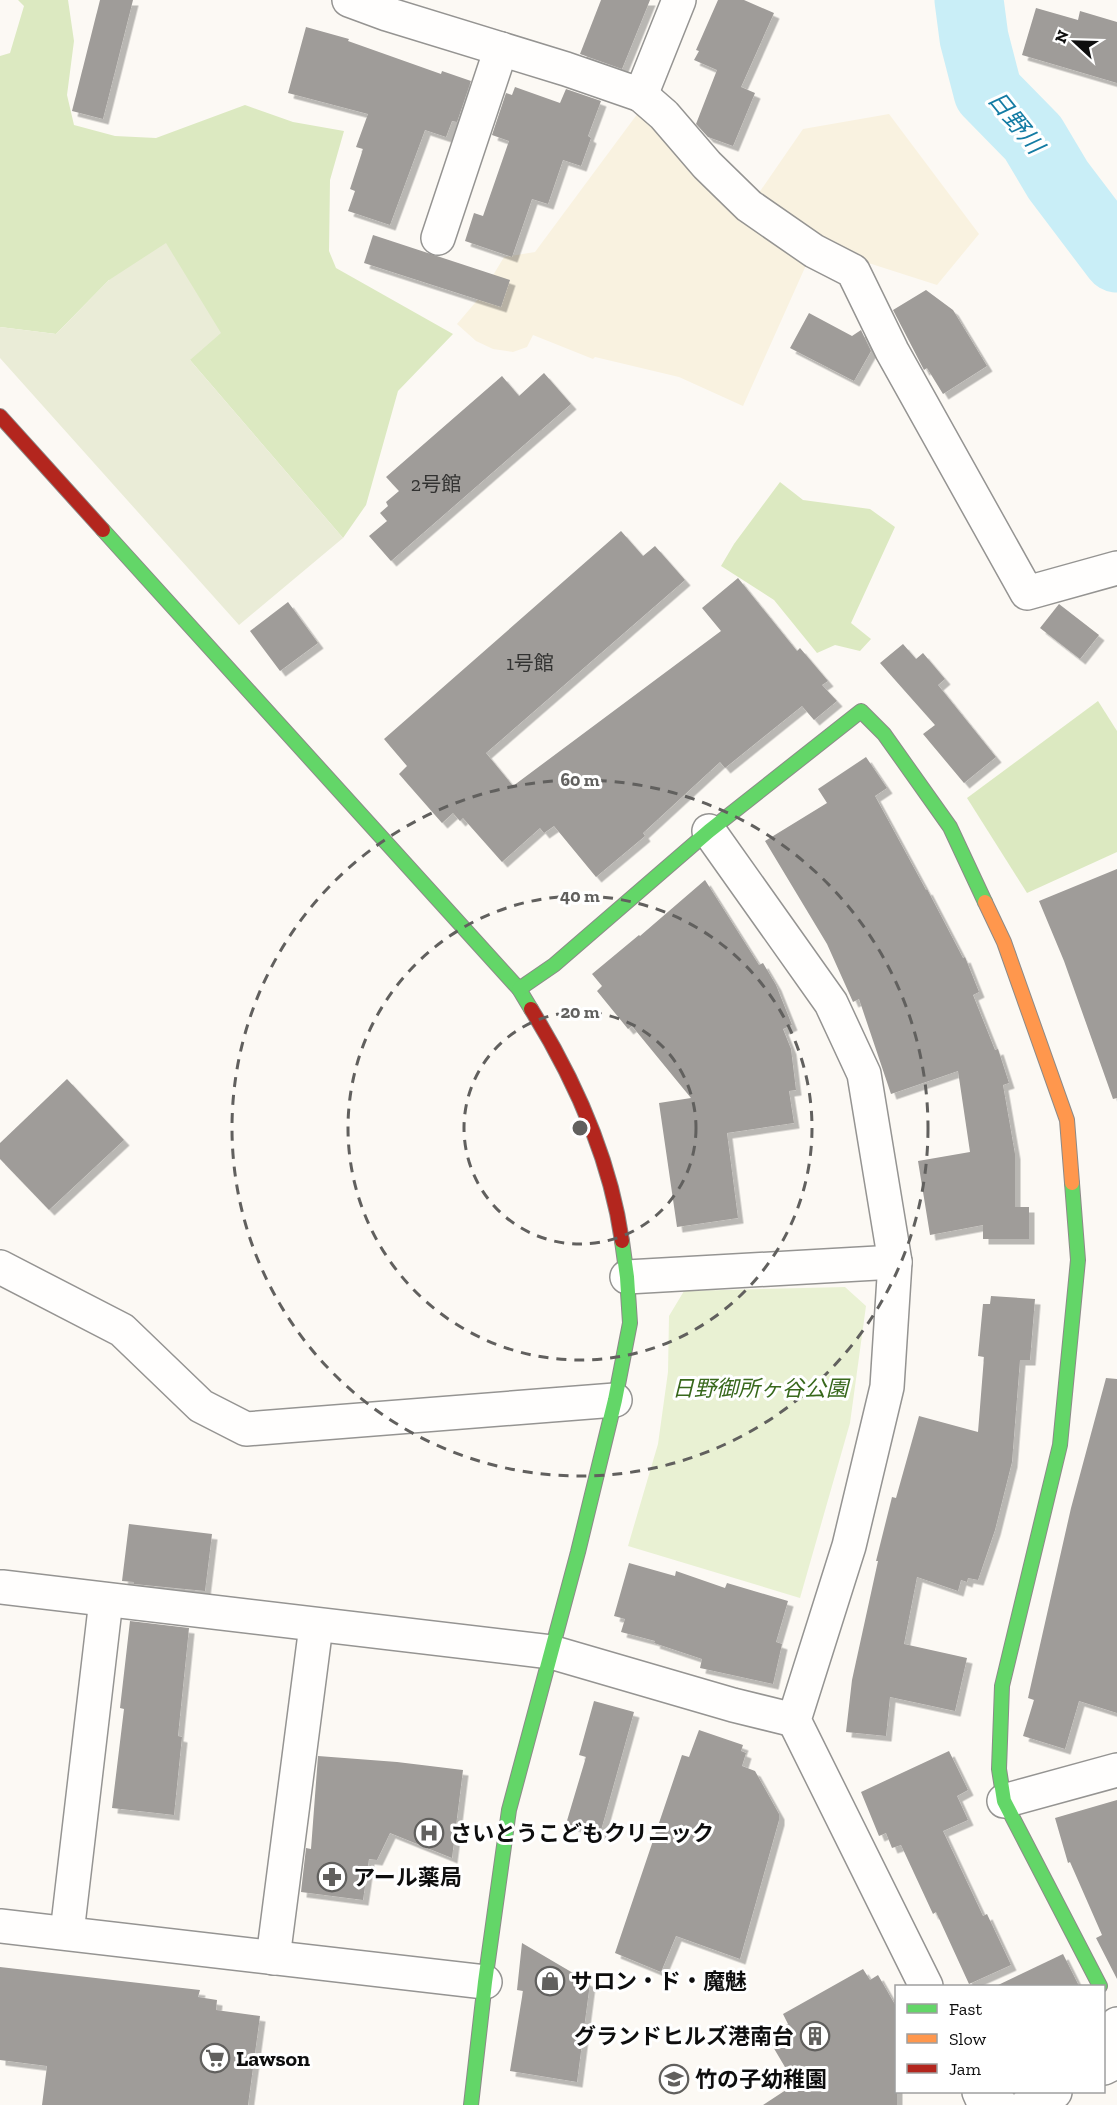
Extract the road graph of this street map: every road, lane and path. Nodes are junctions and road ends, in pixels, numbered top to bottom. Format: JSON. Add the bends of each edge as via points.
{"nodes":[{"id":1,"x":349,"y":0,"type":"edge"},
{"id":2,"x":679,"y":0,"type":"edge"},
{"id":3,"x":501,"y":49,"type":"junction"},
{"id":4,"x":641,"y":96,"type":"junction"},
{"id":5,"x":438,"y":238,"type":"dead end"},
{"id":6,"x":0,"y":416,"type":"edge"},
{"id":7,"x":1117,"y":568,"type":"edge"},
{"id":8,"x":709,"y":831,"type":"junction"},
{"id":9,"x":519,"y":989,"type":"junction"},
{"id":10,"x":895,"y":1262,"type":"junction"},
{"id":11,"x":0,"y":1267,"type":"edge"},
{"id":12,"x":627,"y":1276,"type":"junction"},
{"id":13,"x":615,"y":1400,"type":"junction"},
{"id":14,"x":2,"y":1587,"type":"dead end"},
{"id":15,"x":106,"y":1600,"type":"junction"},
{"id":16,"x":316,"y":1626,"type":"junction"},
{"id":17,"x":551,"y":1652,"type":"junction"},
{"id":18,"x":794,"y":1720,"type":"junction"},
{"id":19,"x":1117,"y":1770,"type":"edge"},
{"id":20,"x":1004,"y":1801,"type":"junction"},
{"id":21,"x":0,"y":1926,"type":"edge"},
{"id":22,"x":67,"y":1934,"type":"junction"},
{"id":23,"x":273,"y":1958,"type":"junction"},
{"id":24,"x":485,"y":1983,"type":"junction"},
{"id":25,"x":926,"y":1985,"type":"edge"},
{"id":26,"x":1099,"y":1985,"type":"edge"},
{"id":27,"x":1105,"y":1995,"type":"edge"},
{"id":28,"x":1117,"y":2019,"type":"edge"},
{"id":29,"x":1117,"y":2024,"type":"edge"},
{"id":30,"x":1105,"y":2068,"type":"edge"},
{"id":31,"x":980,"y":2093,"type":"edge"},
{"id":32,"x":1051,"y":2093,"type":"edge"},
{"id":33,"x":471,"y":2105,"type":"edge"},
{"id":34,"x":1000,"y":2105,"type":"edge"},
{"id":35,"x":1027,"y":2105,"type":"edge"}],
"edges":[{"from":1,"to":3,"type":"street"},
{"from":2,"to":4,"type":"street"},
{"from":3,"to":4,"type":"street"},
{"from":3,"to":5,"type":"street"},
{"from":4,"to":7,"type":"street","via":[[664,115],[749,206],[814,251],[853,271],[892,351],[1027,593]]},
{"from":6,"to":9,"type":"street"},
{"from":8,"to":9,"type":"street","via":[[554,965]]},
{"from":8,"to":10,"type":"street","via":[[831,1003],[864,1074]]},
{"from":8,"to":20,"type":"street","via":[[861,711],[884,734],[950,827],[1004,942],[1067,1120],[1077,1271],[1060,1444],[1002,1686],[999,1769]]},
{"from":9,"to":12,"type":"street","via":[[558,1052],[595,1134],[617,1208]]},
{"from":10,"to":12,"type":"street"},
{"from":10,"to":18,"type":"street","via":[[886,1387],[849,1546]]},
{"from":11,"to":13,"type":"street","via":[[122,1330],[201,1406],[246,1429]]},
{"from":12,"to":13,"type":"street","via":[[630,1323]]},
{"from":13,"to":17,"type":"street"},
{"from":14,"to":15,"type":"street"},
{"from":15,"to":16,"type":"street"},
{"from":15,"to":22,"type":"street"},
{"from":16,"to":17,"type":"street"},
{"from":16,"to":23,"type":"street"},
{"from":17,"to":18,"type":"street"},
{"from":17,"to":24,"type":"street","via":[[509,1810]]},
{"from":18,"to":25,"type":"street"},
{"from":19,"to":20,"type":"street"},
{"from":20,"to":26,"type":"street"},
{"from":21,"to":22,"type":"street"},
{"from":22,"to":23,"type":"street"},
{"from":23,"to":24,"type":"street"},
{"from":24,"to":33,"type":"street"},
{"from":27,"to":28,"type":"street"},
{"from":29,"to":30,"type":"street","via":[[1112,2064]]},
{"from":31,"to":34,"type":"street","via":[[983,2101]]},
{"from":32,"to":35,"type":"street"}]}
